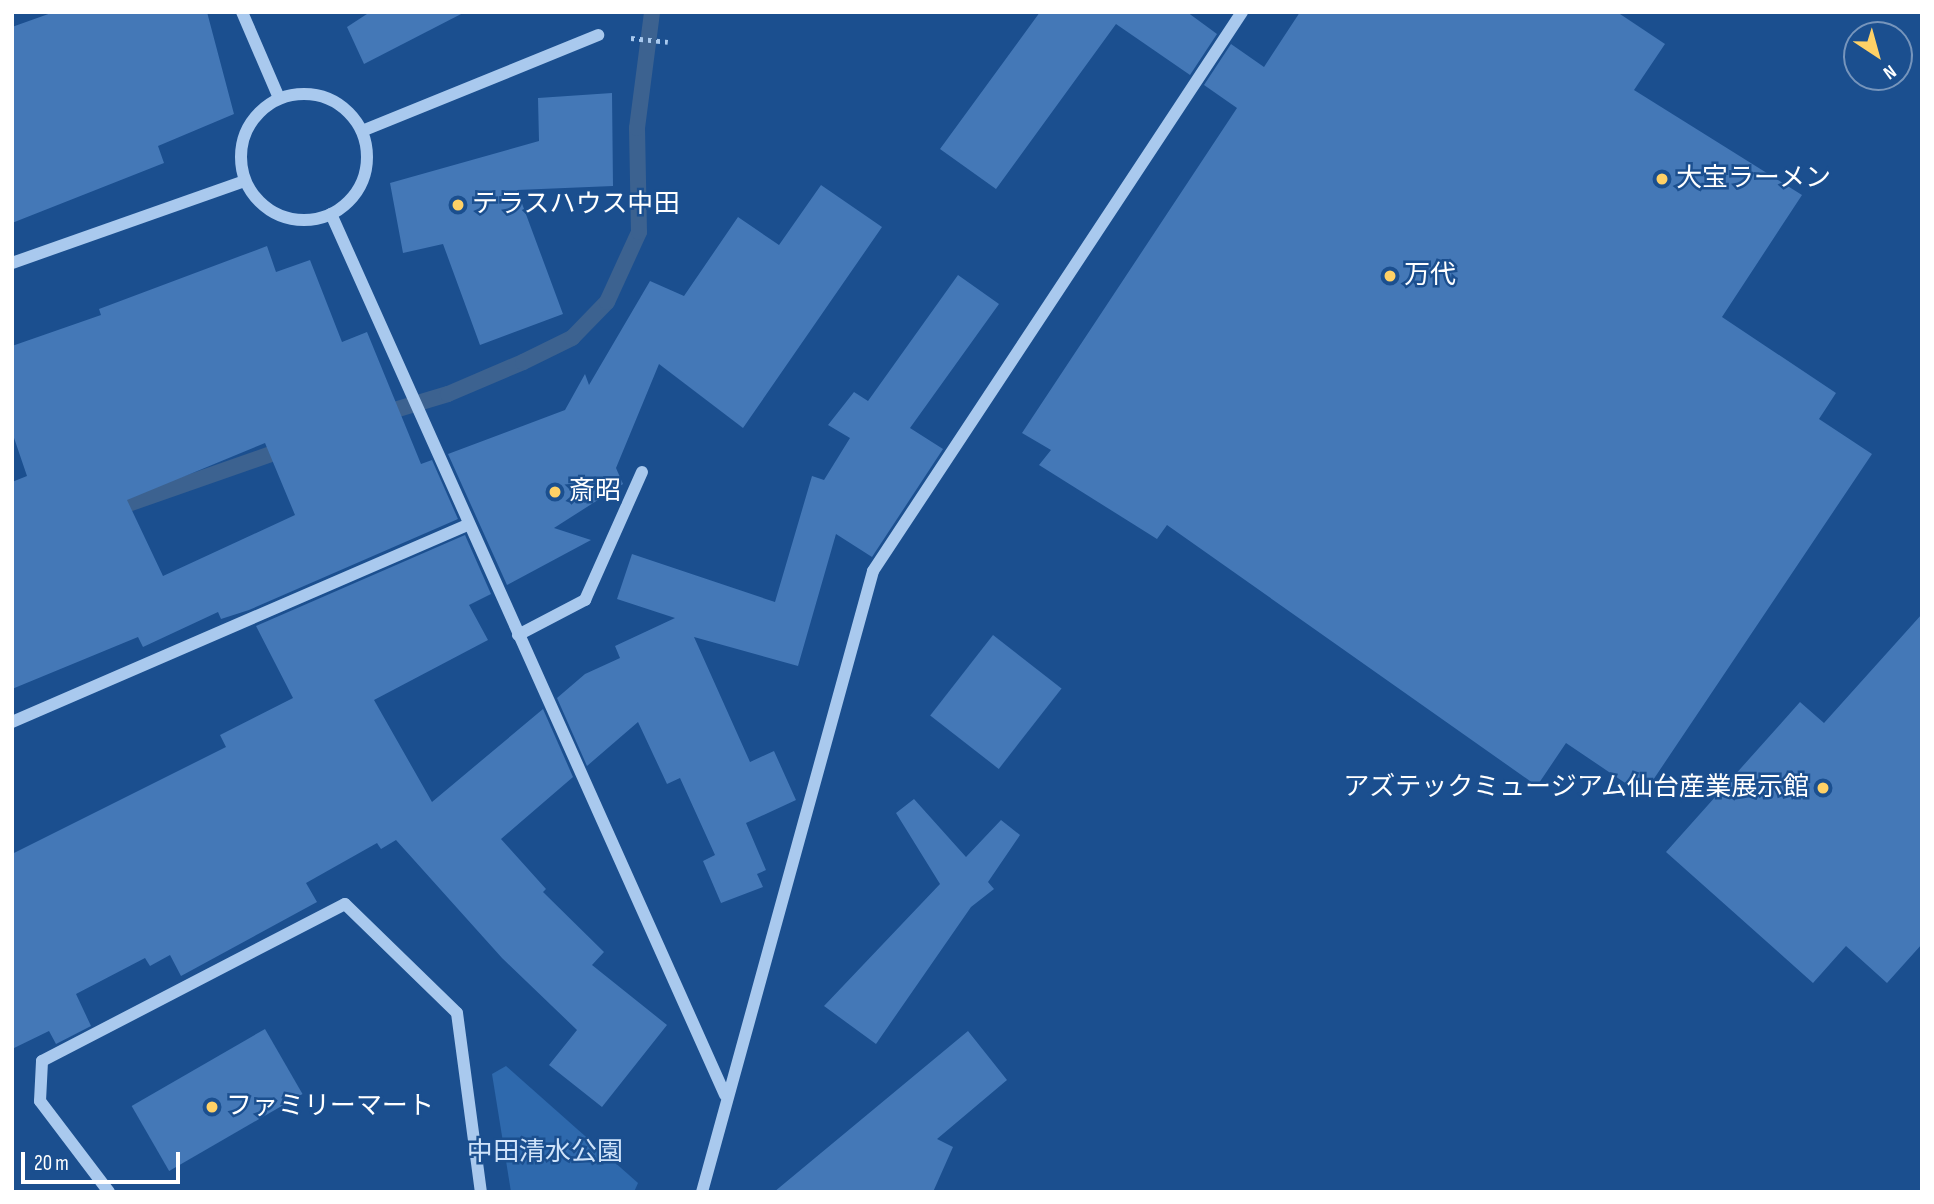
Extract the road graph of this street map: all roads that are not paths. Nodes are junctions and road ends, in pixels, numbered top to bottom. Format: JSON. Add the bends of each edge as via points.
{"nodes":[{"id":1,"x":242,"y":12,"type":"edge"},
{"id":2,"x":1242,"y":12,"type":"edge"},
{"id":3,"x":598,"y":35,"type":"dead end"},
{"id":4,"x":279,"y":99,"type":"junction"},
{"id":5,"x":362,"y":131,"type":"junction"},
{"id":6,"x":245,"y":181,"type":"junction"},
{"id":7,"x":331,"y":214,"type":"junction"},
{"id":8,"x":12,"y":262,"type":"edge"},
{"id":9,"x":642,"y":471,"type":"dead end"},
{"id":10,"x":469,"y":524,"type":"junction"},
{"id":11,"x":519,"y":635,"type":"junction"},
{"id":12,"x":12,"y":722,"type":"edge"},
{"id":13,"x":725,"y":1095,"type":"junction"},
{"id":14,"x":109,"y":1192,"type":"edge"},
{"id":15,"x":481,"y":1192,"type":"edge"},
{"id":16,"x":702,"y":1192,"type":"edge"}],
"edges":[{"from":1,"to":4,"type":"street"},
{"from":2,"to":13,"type":"street","via":[[873,571]]},
{"from":3,"to":5,"type":"street"},
{"from":4,"to":5,"type":"street","via":[[317,94],[351,114]]},
{"from":4,"to":6,"type":"street","via":[[249,124],[242,142]]},
{"from":5,"to":7,"type":"street","via":[[367,149],[359,188]]},
{"from":6,"to":7,"type":"street","via":[[271,211],[290,219]]},
{"from":6,"to":8,"type":"street"},
{"from":7,"to":10,"type":"street"},
{"from":9,"to":11,"type":"street","via":[[584,600]]},
{"from":10,"to":11,"type":"street"},
{"from":10,"to":12,"type":"street"},
{"from":11,"to":13,"type":"street"},
{"from":13,"to":16,"type":"street"},
{"from":14,"to":15,"type":"street","via":[[40,1101],[42,1061],[345,904],[457,1013]]}]}
